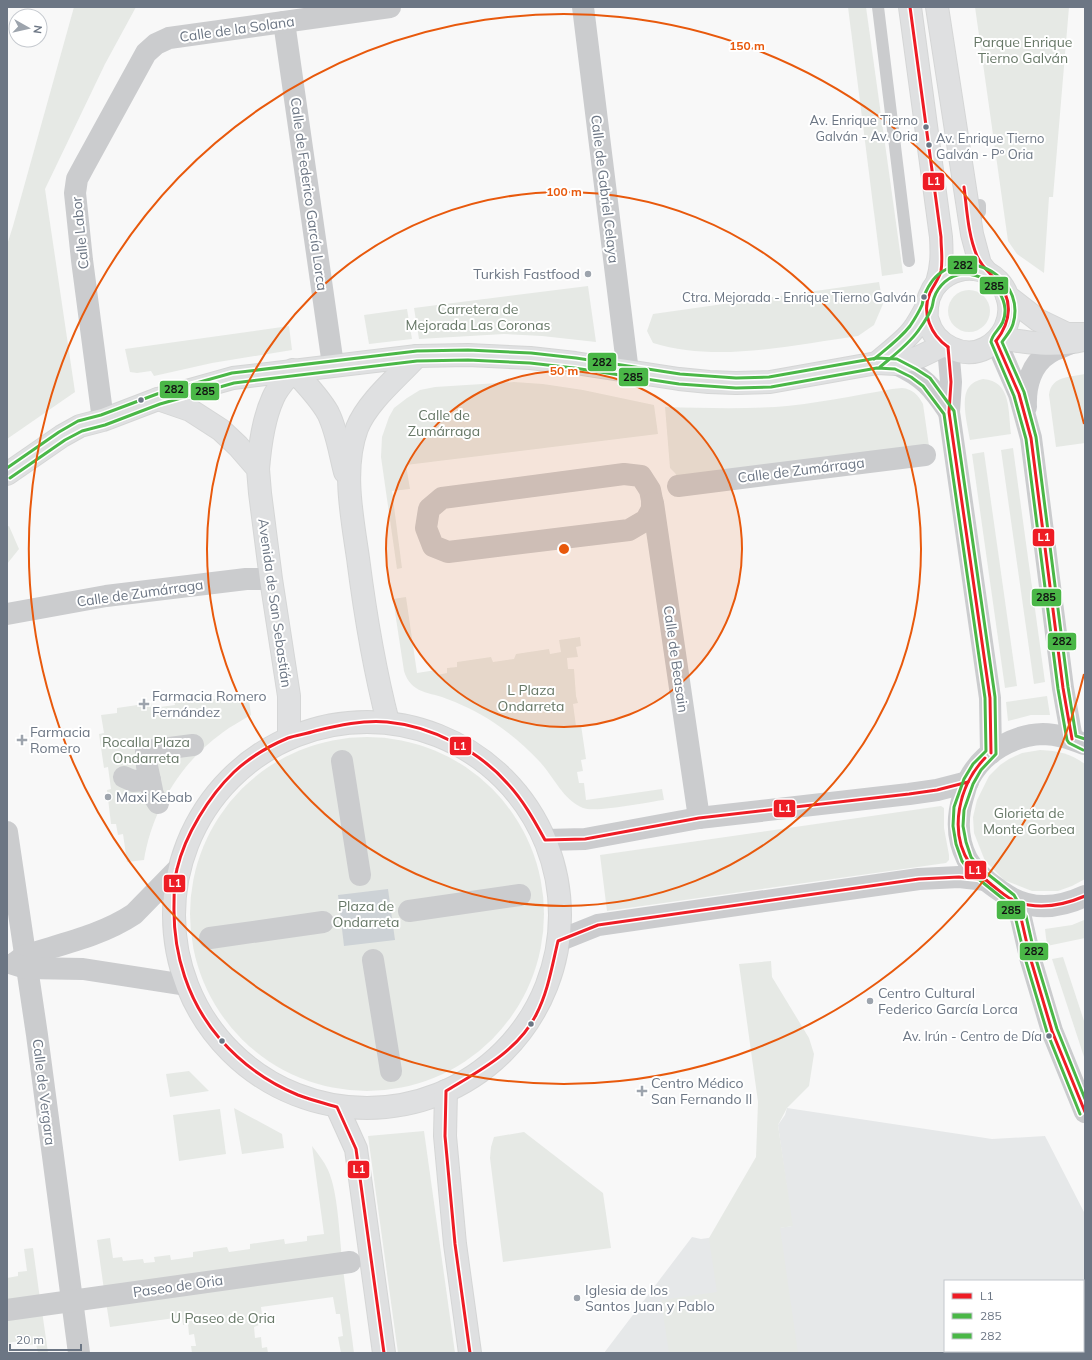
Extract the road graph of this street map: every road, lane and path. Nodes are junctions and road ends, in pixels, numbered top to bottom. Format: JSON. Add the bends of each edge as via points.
{"nodes":[{"id":1,"x":390,"y":7,"type":"edge"},
{"id":2,"x":583,"y":7,"type":"edge"},
{"id":3,"x":878,"y":7,"type":"edge"},
{"id":4,"x":910,"y":7,"type":"edge"},
{"id":5,"x":937,"y":7,"type":"edge"},
{"id":6,"x":284,"y":22,"type":"junction"},
{"id":7,"x":156,"y":44,"type":"joint"},
{"id":8,"x":909,"y":261,"type":"dead end"},
{"id":9,"x":987,"y":273,"type":"junction"},
{"id":10,"x":937,"y":283,"type":"junction"},
{"id":11,"x":1007,"y":296,"type":"junction"},
{"id":12,"x":927,"y":306,"type":"junction"},
{"id":13,"x":1080,"y":339,"type":"edge"},
{"id":14,"x":998,"y":340,"type":"junction"},
{"id":15,"x":946,"y":346,"type":"junction"},
{"id":16,"x":417,"y":356,"type":"junction"},
{"id":17,"x":887,"y":364,"type":"junction"},
{"id":18,"x":333,"y":365,"type":"junction"},
{"id":19,"x":293,"y":370,"type":"junction"},
{"id":20,"x":628,"y":372,"type":"junction"},
{"id":21,"x":158,"y":399,"type":"junction"},
{"id":22,"x":950,"y":412,"type":"junction"},
{"id":23,"x":104,"y":420,"type":"junction"},
{"id":24,"x":1027,"y":422,"type":"junction"},
{"id":25,"x":925,"y":454,"type":"dead end"},
{"id":26,"x":258,"y":468,"type":"junction"},
{"id":27,"x":7,"y":474,"type":"edge"},
{"id":28,"x":348,"y":484,"type":"junction"},
{"id":29,"x":678,"y":486,"type":"dead end"},
{"id":30,"x":652,"y":505,"type":"junction"},
{"id":31,"x":271,"y":579,"type":"junction"},
{"id":32,"x":9,"y":613,"type":"edge"},
{"id":33,"x":388,"y":722,"type":"junction"},
{"id":34,"x":289,"y":738,"type":"junction"},
{"id":35,"x":1079,"y":742,"type":"edge"},
{"id":36,"x":193,"y":745,"type":"dead end"},
{"id":37,"x":991,"y":753,"type":"junction"},
{"id":38,"x":342,"y":762,"type":"dead end"},
{"id":39,"x":124,"y":777,"type":"dead end"},
{"id":40,"x":150,"y":780,"type":"junction"},
{"id":41,"x":968,"y":782,"type":"junction"},
{"id":42,"x":158,"y":803,"type":"dead end"},
{"id":43,"x":699,"y":818,"type":"junction"},
{"id":44,"x":7,"y":832,"type":"edge"},
{"id":45,"x":545,"y":840,"type":"junction"},
{"id":46,"x":176,"y":871,"type":"junction"},
{"id":47,"x":360,"y":875,"type":"dead end"},
{"id":48,"x":986,"y":880,"type":"junction"},
{"id":49,"x":520,"y":895,"type":"dead end"},
{"id":50,"x":1085,"y":896,"type":"edge"},
{"id":51,"x":1011,"y":899,"type":"junction"},
{"id":52,"x":409,"y":911,"type":"dead end"},
{"id":53,"x":323,"y":922,"type":"dead end"},
{"id":54,"x":210,"y":938,"type":"dead end"},
{"id":55,"x":558,"y":941,"type":"junction"},
{"id":56,"x":373,"y":960,"type":"dead end"},
{"id":57,"x":18,"y":963,"type":"edge"},
{"id":58,"x":186,"y":985,"type":"junction"},
{"id":59,"x":390,"y":1071,"type":"dead end"},
{"id":60,"x":446,"y":1091,"type":"junction"},
{"id":61,"x":337,"y":1107,"type":"junction"},
{"id":62,"x":1085,"y":1112,"type":"edge"},
{"id":63,"x":350,"y":1262,"type":"dead end"},
{"id":64,"x":72,"y":1302,"type":"junction"},
{"id":65,"x":7,"y":1310,"type":"edge"},
{"id":66,"x":79,"y":1353,"type":"edge"},
{"id":67,"x":384,"y":1353,"type":"edge"},
{"id":68,"x":470,"y":1353,"type":"edge"}],
"edges":[{"from":1,"to":6,"type":"street","name":"Calle de la Solana"},
{"from":2,"to":20,"type":"street","name":"Calle de Gabriel Celaya"},
{"from":3,"to":8,"type":"lane"},
{"from":4,"to":10,"type":"street","via":[[941,237],[942,260]]},
{"from":5,"to":9,"type":"street","via":[[975,214],[976,251],[980,264]]},
{"from":6,"to":7,"type":"street","name":"Calle de la Solana","via":[[169,38]]},
{"from":6,"to":18,"type":"street","name":"Calle de Federico García Lorca"},
{"from":7,"to":23,"type":"street","name":"Calle Labor","via":[[146,53],[84,166],[77,180],[75,193]]},
{"from":9,"to":10,"type":"street","via":[[974,269],[960,269],[947,274]]},
{"from":9,"to":11,"type":"street","via":[[999,283]]},
{"from":10,"to":12,"type":"street","via":[[930,294]]},
{"from":11,"to":13,"type":"street","via":[[1038,320]]},
{"from":11,"to":14,"type":"street","via":[[1009,320]]},
{"from":12,"to":15,"type":"street","via":[[928,321],[935,335]]},
{"from":12,"to":17,"type":"street"},
{"from":13,"to":14,"type":"street","via":[[1040,345]]},
{"from":13,"to":24,"type":"street","via":[[1048,353],[1035,365],[1025,394]]},
{"from":14,"to":15,"type":"street","via":[[985,349],[971,352],[958,351]]},
{"from":14,"to":24,"type":"street"},
{"from":15,"to":17,"type":"street","via":[[919,357]]},
{"from":15,"to":22,"type":"street","via":[[951,382]]},
{"from":16,"to":18,"type":"street"},
{"from":16,"to":20,"type":"street","via":[[530,358]]},
{"from":16,"to":28,"type":"street","via":[[376,399],[362,419],[352,451]]},
{"from":17,"to":20,"type":"street","via":[[770,382],[701,382]]},
{"from":17,"to":22,"type":"street","via":[[914,373],[927,382]]},
{"from":18,"to":19,"type":"street"},
{"from":19,"to":21,"type":"street","via":[[233,378]]},
{"from":19,"to":26,"type":"street","name":"Avenida de San Sebastián","via":[[273,397],[260,443]]},
{"from":19,"to":28,"type":"street","via":[[328,413]]},
{"from":21,"to":23,"type":"street"},
{"from":21,"to":26,"type":"street","via":[[190,410],[220,430]]},
{"from":22,"to":37,"type":"street","via":[[990,698]]},
{"from":23,"to":27,"type":"street","via":[[80,426],[62,436]]},
{"from":24,"to":35,"type":"street","via":[[1035,463],[1064,688]]},
{"from":25,"to":29,"type":"street","name":"Calle de Zumárraga"},
{"from":26,"to":31,"type":"street","name":"Avenida de San Sebastián"},
{"from":28,"to":33,"type":"street","via":[[378,684]]},
{"from":30,"to":30,"type":"street","name":"Calle de Beasain","via":[[650,490],[641,476],[624,474],[442,498],[429,509],[426,528],[433,546],[448,552],[629,530],[646,520]]},
{"from":30,"to":43,"type":"street","name":"Calle de Beasain"},
{"from":31,"to":32,"type":"street","name":"Calle de Zumárraga","via":[[246,579],[106,596]]},
{"from":31,"to":34,"type":"street","name":"Avenida de San Sebastián","via":[[289,696]]},
{"from":33,"to":34,"type":"street","via":[[337,725]]},
{"from":33,"to":45,"type":"street","via":[[417,729],[472,752],[499,774],[518,796]]},
{"from":34,"to":46,"type":"street","via":[[246,762],[228,777],[196,823]]},
{"from":35,"to":37,"type":"street","via":[[1044,734],[1016,739]]},
{"from":36,"to":40,"type":"street","via":[[146,751]]},
{"from":37,"to":41,"type":"street","via":[[977,767]]},
{"from":38,"to":47,"type":"street"},
{"from":39,"to":40,"type":"street","via":[[133,781]]},
{"from":40,"to":42,"type":"street","via":[[153,795]]},
{"from":41,"to":43,"type":"street","via":[[909,794]]},
{"from":41,"to":48,"type":"street","via":[[959,809],[961,843],[967,859]]},
{"from":43,"to":45,"type":"street","via":[[585,839]]},
{"from":44,"to":57,"type":"street","name":"Calle de Vergara"},
{"from":45,"to":55,"type":"street","via":[[560,890]]},
{"from":46,"to":57,"type":"street","via":[[127,919],[101,932]]},
{"from":46,"to":58,"type":"street","via":[[173,906],[175,943]]},
{"from":48,"to":51,"type":"street"},
{"from":48,"to":55,"type":"street","via":[[959,877],[919,879],[598,925]]},
{"from":49,"to":52,"type":"street"},
{"from":50,"to":51,"type":"street","via":[[1053,906],[1028,905]]},
{"from":51,"to":62,"type":"street","via":[[1021,918],[1052,1031]]},
{"from":53,"to":54,"type":"street"},
{"from":55,"to":60,"type":"street","via":[[546,992],[536,1016],[526,1030],[496,1059]]},
{"from":56,"to":59,"type":"street"},
{"from":57,"to":58,"type":"street","via":[[84,969]]},
{"from":57,"to":64,"type":"street","name":"Calle de Vergara","via":[[37,1035]]},
{"from":58,"to":61,"type":"street","via":[[204,1018],[220,1039],[246,1063],[298,1095]]},
{"from":60,"to":61,"type":"street","via":[[395,1109],[358,1110]]},
{"from":60,"to":68,"type":"street","via":[[445,1136],[455,1244]]},
{"from":61,"to":67,"type":"street","via":[[356,1149]]},
{"from":63,"to":64,"type":"street","name":"Paseo de Oria"},
{"from":64,"to":65,"type":"street","name":"Paseo de Oria"},
{"from":64,"to":66,"type":"street","name":"Calle de Vergara"}]}
